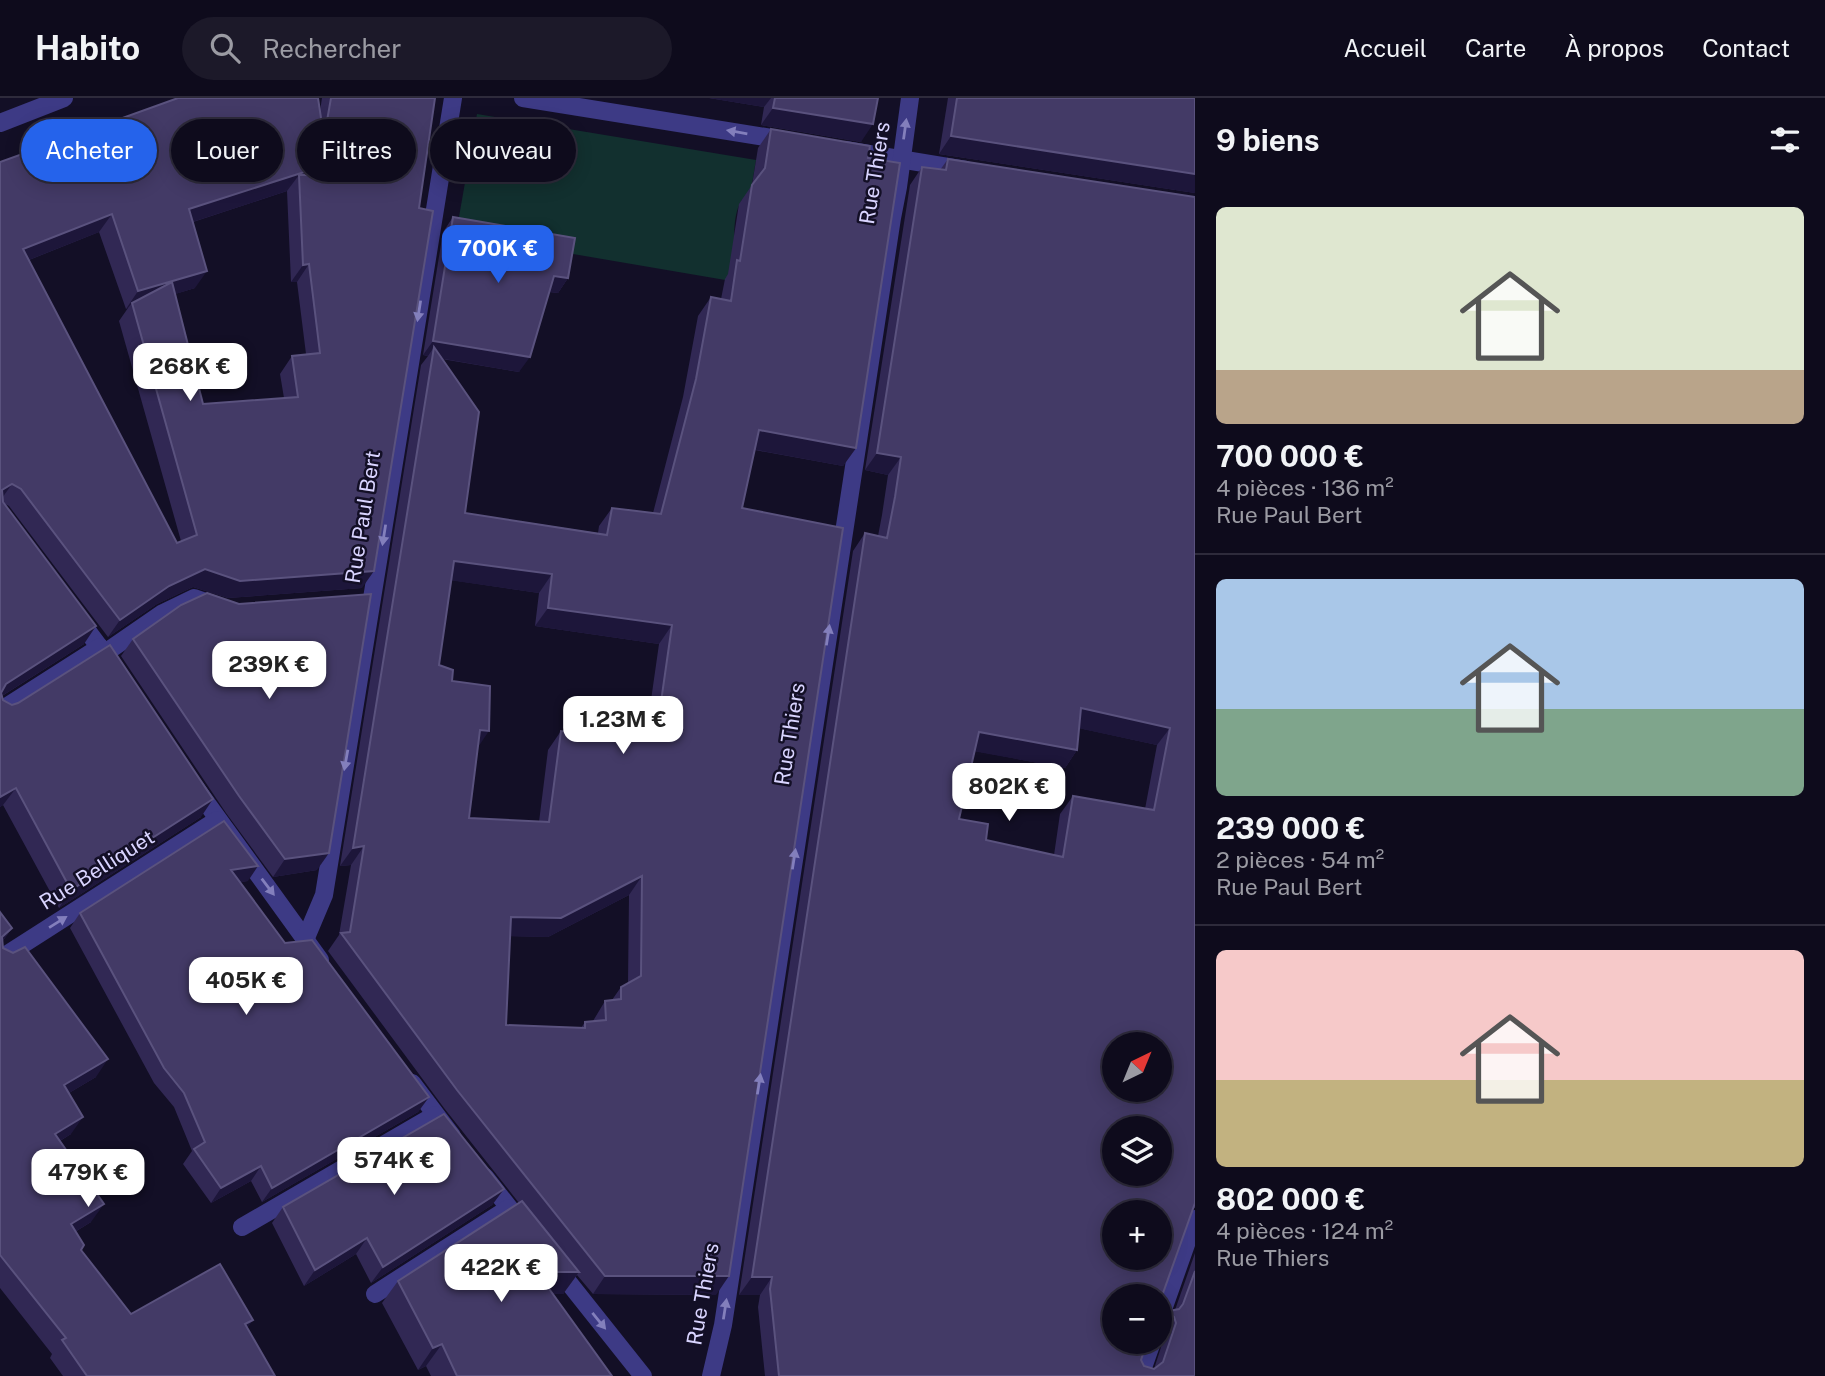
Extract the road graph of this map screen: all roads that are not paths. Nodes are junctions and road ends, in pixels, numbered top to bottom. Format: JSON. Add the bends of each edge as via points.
{"nodes":[{"id":1,"x":64,"y":98,"type":"edge"},
{"id":2,"x":453,"y":98,"type":"edge"},
{"id":3,"x":523,"y":98,"type":"edge"},
{"id":4,"x":910,"y":98,"type":"edge"},
{"id":5,"x":0,"y":123,"type":"edge"},
{"id":6,"x":901,"y":159,"type":"junction"},
{"id":7,"x":989,"y":174,"type":"edge"},
{"id":8,"x":66,"y":603,"type":"edge"},
{"id":9,"x":239,"y":609,"type":"edge"},
{"id":10,"x":102,"y":650,"type":"junction"},
{"id":11,"x":128,"y":687,"type":"edge"},
{"id":12,"x":0,"y":710,"type":"edge"},
{"id":13,"x":187,"y":776,"type":"edge"},
{"id":14,"x":217,"y":820,"type":"junction"},
{"id":15,"x":305,"y":940,"type":"junction"},
{"id":16,"x":0,"y":959,"type":"edge"},
{"id":17,"x":330,"y":973,"type":"edge"},
{"id":18,"x":403,"y":1071,"type":"edge"},
{"id":19,"x":435,"y":1115,"type":"junction"},
{"id":20,"x":460,"y":1146,"type":"edge"},
{"id":21,"x":476,"y":1166,"type":"edge"},
{"id":22,"x":509,"y":1208,"type":"junction"},
{"id":23,"x":1195,"y":1219,"type":"edge"},
{"id":24,"x":242,"y":1227,"type":"dead end"},
{"id":25,"x":1172,"y":1284,"type":"edge"},
{"id":26,"x":375,"y":1294,"type":"dead end"},
{"id":27,"x":1148,"y":1354,"type":"edge"},
{"id":28,"x":643,"y":1376,"type":"edge"},
{"id":29,"x":711,"y":1376,"type":"edge"},
{"id":30,"x":1140,"y":1376,"type":"edge"}],
"edges":[{"from":1,"to":5,"type":"street"},
{"from":2,"to":15,"type":"street","name":"Rue Paul Bert","one_way":true,"via":[[367,600],[324,895]]},
{"from":6,"to":3,"type":"street","one_way":true},
{"from":6,"to":4,"type":"street","name":"Rue Thiers","one_way":true},
{"from":6,"to":7,"type":"street"},
{"from":29,"to":6,"type":"street","name":"Rue Thiers","one_way":true,"via":[[723,1325]]},
{"from":8,"to":10,"type":"street"},
{"from":9,"to":10,"type":"street","via":[[226,610],[194,598]]},
{"from":10,"to":11,"type":"street"},
{"from":10,"to":12,"type":"street"},
{"from":13,"to":14,"type":"street"},
{"from":14,"to":15,"type":"street","one_way":true},
{"from":16,"to":14,"type":"street","name":"Rue Belliquet","one_way":true},
{"from":15,"to":17,"type":"street"},
{"from":18,"to":19,"type":"street"},
{"from":19,"to":20,"type":"street"},
{"from":19,"to":24,"type":"street"},
{"from":21,"to":22,"type":"street"},
{"from":22,"to":26,"type":"street"},
{"from":22,"to":28,"type":"street","one_way":true},
{"from":23,"to":25,"type":"street"},
{"from":27,"to":30,"type":"street"}]}
